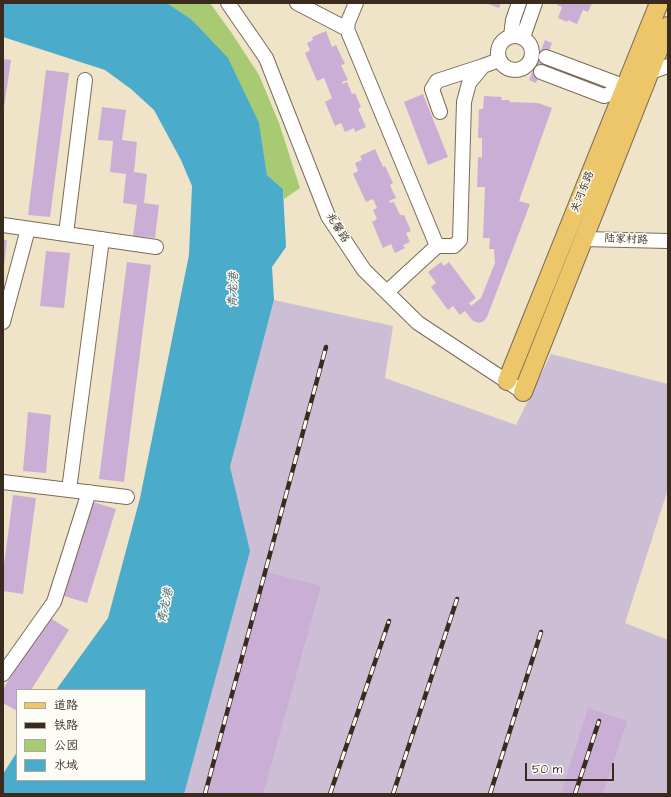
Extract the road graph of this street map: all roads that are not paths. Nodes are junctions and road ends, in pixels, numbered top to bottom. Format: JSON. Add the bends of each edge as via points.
{"nodes":[{"id":1,"x":228,"y":3,"type":"edge"},
{"id":2,"x":297,"y":3,"type":"edge"},
{"id":3,"x":356,"y":3,"type":"edge"},
{"id":4,"x":519,"y":3,"type":"edge"},
{"id":5,"x":535,"y":3,"type":"edge"},
{"id":6,"x":659,"y":3,"type":"edge"},
{"id":7,"x":668,"y":26,"type":"edge"},
{"id":8,"x":347,"y":29,"type":"junction"},
{"id":9,"x":517,"y":36,"type":"junction"},
{"id":10,"x":539,"y":53,"type":"junction"},
{"id":11,"x":499,"y":60,"type":"junction"},
{"id":12,"x":483,"y":66,"type":"junction"},
{"id":13,"x":668,"y":66,"type":"edge"},
{"id":14,"x":533,"y":69,"type":"junction"},
{"id":15,"x":651,"y":72,"type":"junction"},
{"id":16,"x":85,"y":80,"type":"dead end"},
{"id":17,"x":626,"y":87,"type":"junction"},
{"id":18,"x":440,"y":112,"type":"dead end"},
{"id":19,"x":3,"y":225,"type":"edge"},
{"id":20,"x":28,"y":229,"type":"junction"},
{"id":21,"x":66,"y":234,"type":"junction"},
{"id":22,"x":102,"y":239,"type":"junction"},
{"id":23,"x":584,"y":239,"type":"junction"},
{"id":24,"x":668,"y":241,"type":"edge"},
{"id":25,"x":437,"y":246,"type":"junction"},
{"id":26,"x":156,"y":247,"type":"dead end"},
{"id":27,"x":387,"y":292,"type":"junction"},
{"id":28,"x":3,"y":322,"type":"edge"},
{"id":29,"x":507,"y":381,"type":"junction"},
{"id":30,"x":523,"y":392,"type":"joint"},
{"id":31,"x":3,"y":482,"type":"edge"},
{"id":32,"x":69,"y":490,"type":"junction"},
{"id":33,"x":89,"y":492,"type":"junction"},
{"id":34,"x":127,"y":497,"type":"dead end"},
{"id":35,"x":3,"y":674,"type":"edge"}],
"edges":[{"from":1,"to":27,"type":"street","name":"兆馨路","via":[[266,58],[328,216],[364,270]]},
{"from":2,"to":8,"type":"street"},
{"from":3,"to":8,"type":"street"},
{"from":4,"to":9,"type":"street","via":[[513,20]]},
{"from":5,"to":9,"type":"street"},
{"from":6,"to":17,"type":"main road","name":"关河东路"},
{"from":7,"to":15,"type":"main road","name":"关河东路"},
{"from":8,"to":25,"type":"street"},
{"from":9,"to":10,"type":"street","via":[[528,40]]},
{"from":9,"to":11,"type":"street","via":[[505,38],[501,42],[498,48]]},
{"from":10,"to":14,"type":"street","via":[[532,58]]},
{"from":10,"to":17,"type":"street"},
{"from":11,"to":12,"type":"street"},
{"from":11,"to":14,"type":"street","via":[[511,70]]},
{"from":12,"to":18,"type":"street","via":[[437,81],[432,89]]},
{"from":12,"to":25,"type":"street","via":[[469,83],[464,102],[460,240],[454,246]]},
{"from":13,"to":15,"type":"street"},
{"from":14,"to":17,"type":"street","via":[[604,96]]},
{"from":15,"to":17,"type":"street"},
{"from":15,"to":23,"type":"main road","name":"关河东路"},
{"from":16,"to":21,"type":"street"},
{"from":17,"to":29,"type":"main road","name":"关河东路"},
{"from":19,"to":20,"type":"street"},
{"from":20,"to":21,"type":"street"},
{"from":20,"to":28,"type":"street"},
{"from":21,"to":22,"type":"street"},
{"from":22,"to":26,"type":"street"},
{"from":22,"to":32,"type":"street"},
{"from":23,"to":24,"type":"street","name":"陆家村路"},
{"from":23,"to":30,"type":"main road","name":"关河东路"},
{"from":25,"to":27,"type":"street"},
{"from":27,"to":29,"type":"street","name":"兆馨路","via":[[418,323]]},
{"from":29,"to":30,"type":"street","name":"兆馨路"},
{"from":31,"to":32,"type":"street"},
{"from":32,"to":33,"type":"street"},
{"from":33,"to":34,"type":"street"},
{"from":33,"to":35,"type":"street","via":[[54,602]]}]}
